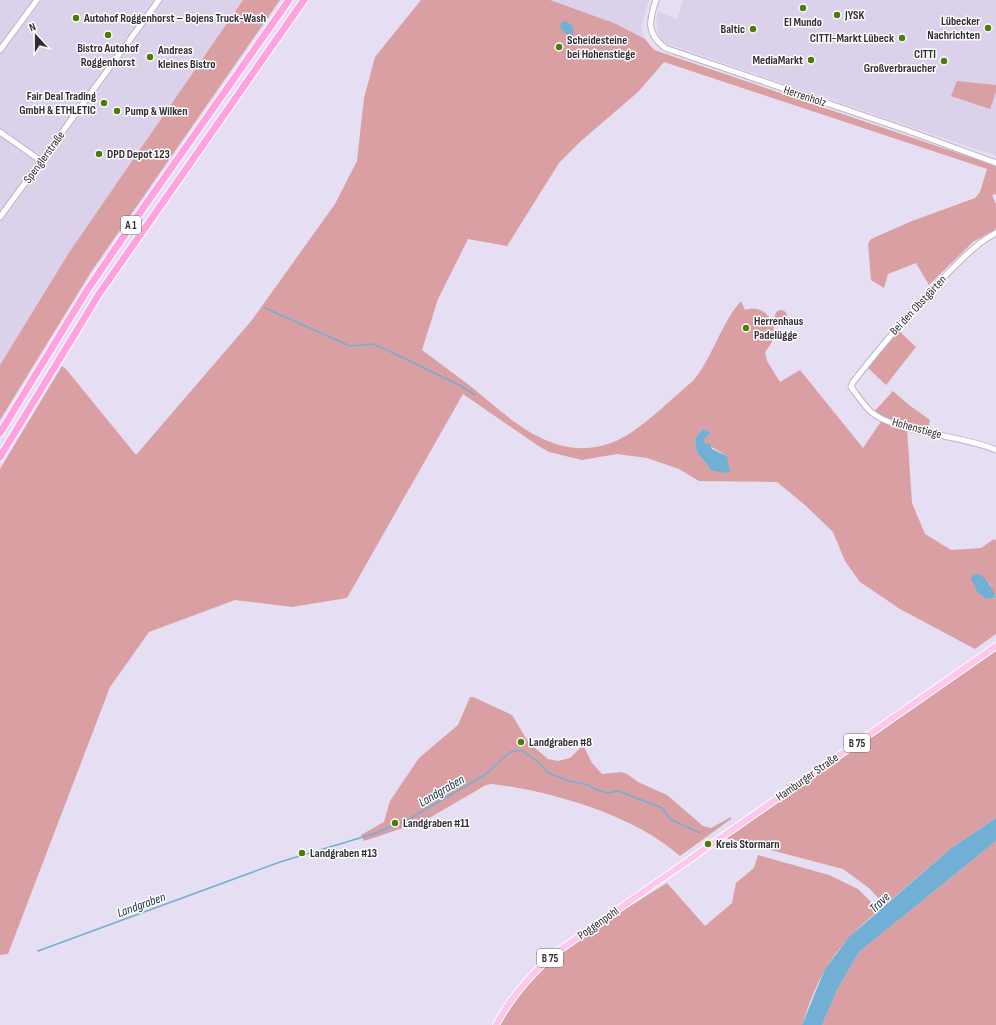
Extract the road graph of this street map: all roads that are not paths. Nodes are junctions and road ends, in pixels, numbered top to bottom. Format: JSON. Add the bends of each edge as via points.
{"nodes":[{"id":1,"x":37,"y":0,"type":"edge"},
{"id":2,"x":159,"y":0,"type":"edge"},
{"id":3,"x":289,"y":0,"type":"edge"},
{"id":4,"x":304,"y":0,"type":"edge"},
{"id":5,"x":656,"y":0,"type":"edge"},
{"id":6,"x":0,"y":50,"type":"edge"},
{"id":7,"x":0,"y":132,"type":"edge"},
{"id":8,"x":41,"y":161,"type":"junction"},
{"id":9,"x":996,"y":163,"type":"edge"},
{"id":10,"x":0,"y":217,"type":"edge"},
{"id":11,"x":996,"y":234,"type":"edge"},
{"id":12,"x":851,"y":387,"type":"joint"},
{"id":13,"x":0,"y":433,"type":"edge"},
{"id":14,"x":996,"y":450,"type":"edge"},
{"id":15,"x":0,"y":457,"type":"edge"},
{"id":16,"x":996,"y":646,"type":"edge"},
{"id":17,"x":718,"y":839,"type":"joint"},
{"id":18,"x":496,"y":1025,"type":"edge"}],
"edges":[{"from":1,"to":6,"type":"street"},
{"from":2,"to":8,"type":"street","name":"Spenglerstraße"},
{"from":3,"to":13,"type":"highway","number":"A 1","via":[[86,292]]},
{"from":4,"to":15,"type":"highway","number":"A 1","via":[[99,294]]},
{"from":5,"to":9,"type":"street","name":"Herrenholz","via":[[650,24],[651,31],[665,48]]},
{"from":7,"to":8,"type":"street"},
{"from":8,"to":10,"type":"street","name":"Spenglerstraße"},
{"from":11,"to":12,"type":"street","name":"Bei den Obstgärten","via":[[967,254],[931,291],[879,349]]},
{"from":12,"to":14,"type":"street","name":"Hohenstiege","via":[[871,412],[883,419]]},
{"from":16,"to":17,"type":"main road","name":"Hamburger Straße","number":"B 75"},
{"from":17,"to":18,"type":"main road","name":"Poggenpohl","number":"B 75","via":[[554,954],[525,983]]}]}
